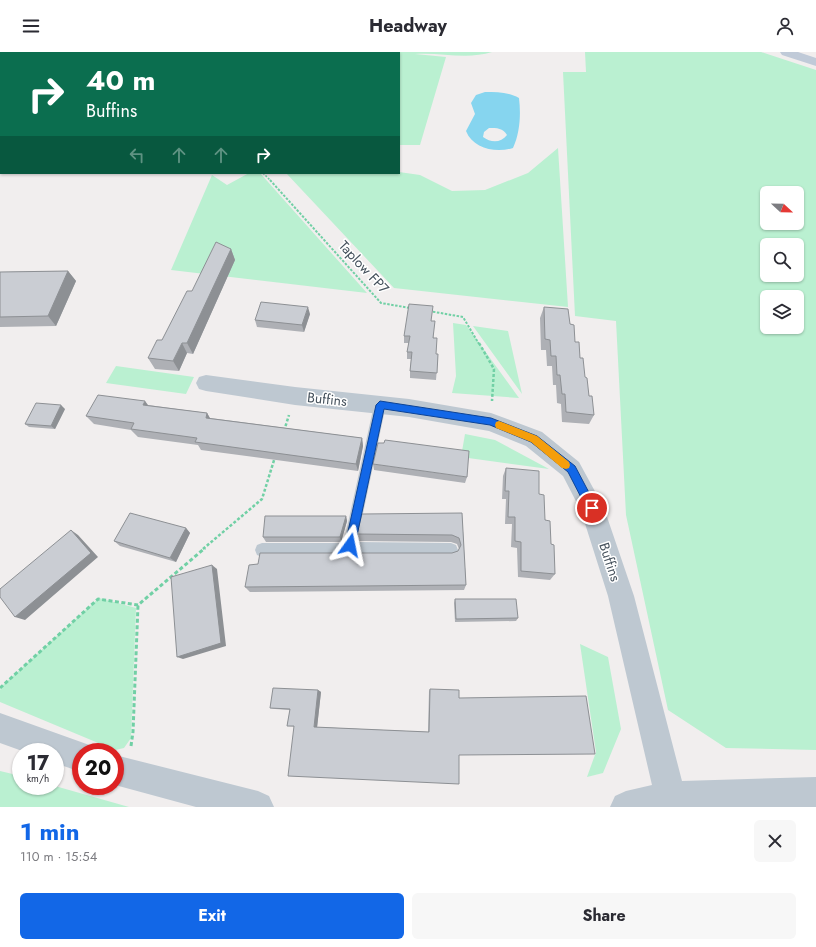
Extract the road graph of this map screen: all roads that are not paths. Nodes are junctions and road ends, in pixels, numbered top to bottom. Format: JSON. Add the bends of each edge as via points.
{"nodes":[{"id":1,"x":786,"y":52,"type":"edge"},
{"id":2,"x":816,"y":62,"type":"edge"},
{"id":3,"x":206,"y":383,"type":"dead end"},
{"id":4,"x":380,"y":405,"type":"junction"},
{"id":5,"x":350,"y":545,"type":"junction"},
{"id":6,"x":262,"y":550,"type":"dead end"},
{"id":7,"x":451,"y":550,"type":"edge"},
{"id":8,"x":0,"y":728,"type":"edge"},
{"id":9,"x":72,"y":754,"type":"edge"},
{"id":10,"x":124,"y":773,"type":"edge"},
{"id":11,"x":816,"y":793,"type":"edge"},
{"id":12,"x":670,"y":797,"type":"junction"},
{"id":13,"x":258,"y":807,"type":"edge"},
{"id":14,"x":626,"y":807,"type":"edge"}],
"edges":[{"from":1,"to":2,"type":"street"},
{"from":3,"to":4,"type":"street","name":"Buffins"},
{"from":4,"to":5,"type":"lane"},
{"from":4,"to":12,"type":"street","name":"Buffins","via":[[491,422],[534,439],[571,469],[592,508],[621,596]]},
{"from":5,"to":6,"type":"lane","via":[[344,550]]},
{"from":5,"to":7,"type":"lane","via":[[357,550]]},
{"from":8,"to":9,"type":"street"},
{"from":10,"to":13,"type":"street"},
{"from":11,"to":12,"type":"street"},
{"from":12,"to":14,"type":"street"}]}
